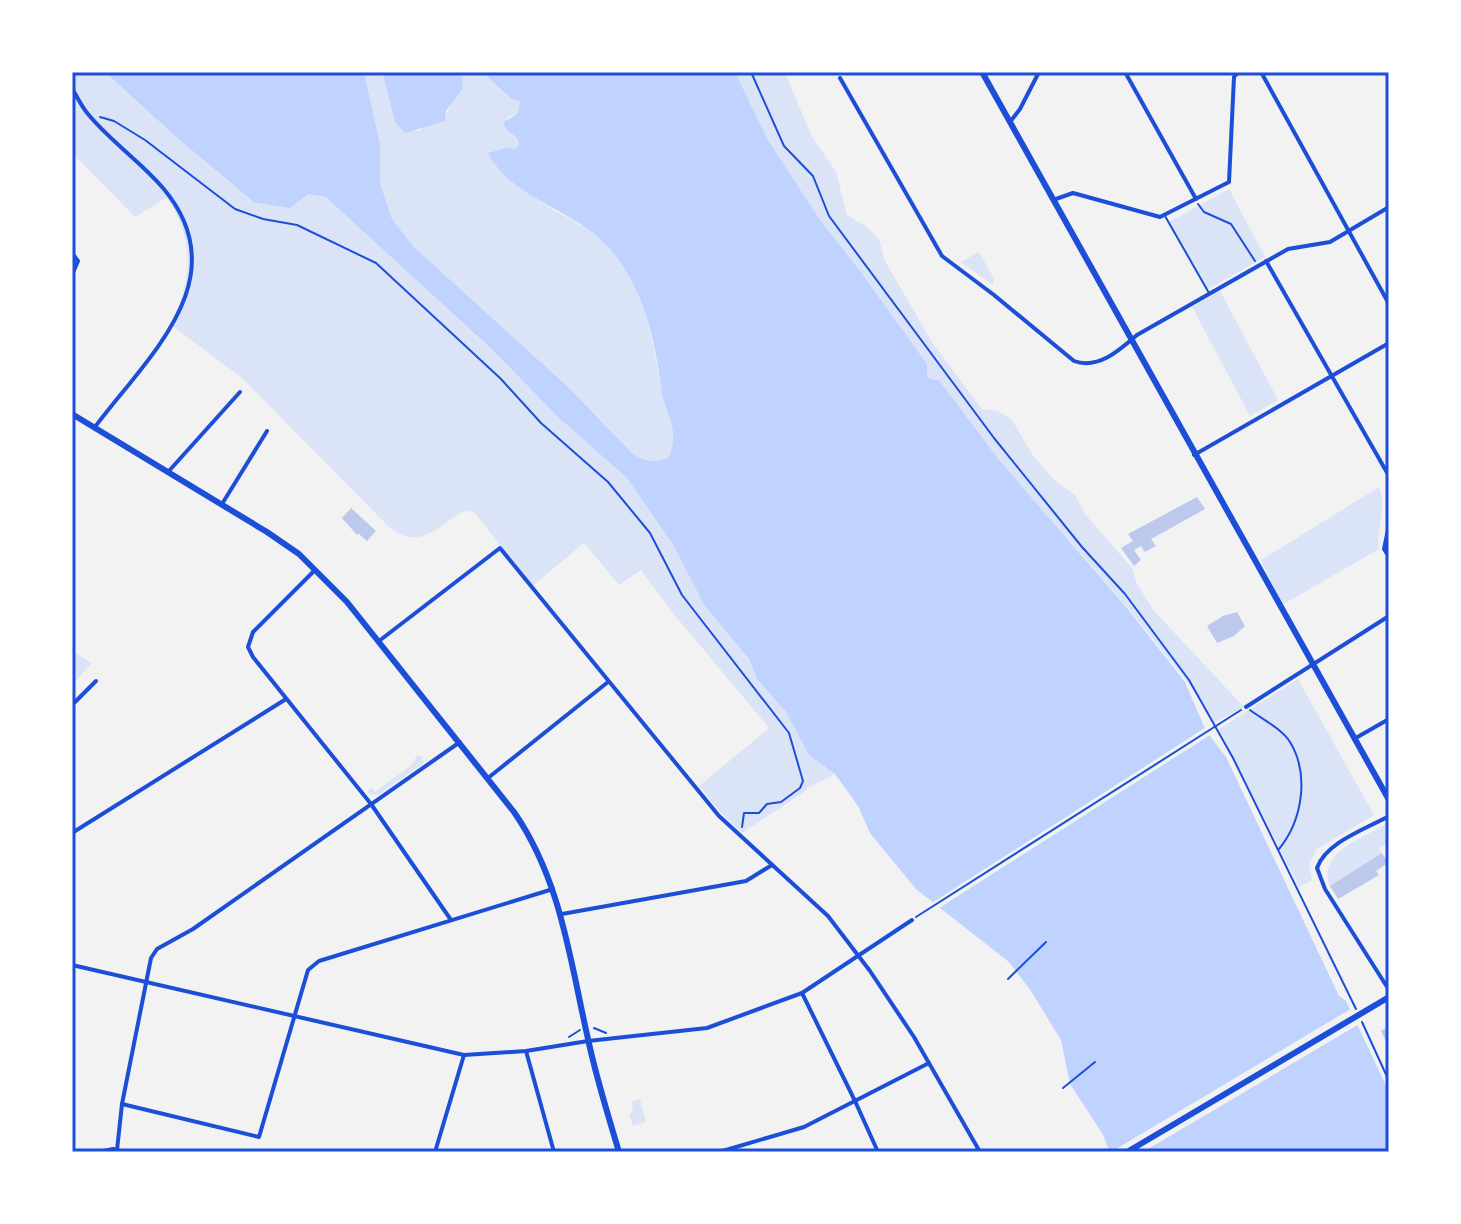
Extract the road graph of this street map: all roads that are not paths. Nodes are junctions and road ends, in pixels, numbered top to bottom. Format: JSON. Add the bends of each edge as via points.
{"nodes":[{"id":1,"x":982,"y":72,"type":"edge"},
{"id":2,"x":1039,"y":72,"type":"edge"},
{"id":3,"x":1125,"y":72,"type":"edge"},
{"id":4,"x":1238,"y":72,"type":"edge"},
{"id":5,"x":1261,"y":72,"type":"edge"},
{"id":6,"x":840,"y":78,"type":"dead end"},
{"id":7,"x":72,"y":88,"type":"edge"},
{"id":8,"x":1010,"y":122,"type":"junction"},
{"id":9,"x":1196,"y":199,"type":"junction"},
{"id":10,"x":1053,"y":200,"type":"junction"},
{"id":11,"x":1389,"y":207,"type":"edge"},
{"id":12,"x":1165,"y":216,"type":"junction"},
{"id":13,"x":1349,"y":230,"type":"junction"},
{"id":14,"x":72,"y":253,"type":"edge"},
{"id":15,"x":1266,"y":261,"type":"junction"},
{"id":16,"x":72,"y":275,"type":"edge"},
{"id":17,"x":1210,"y":294,"type":"junction"},
{"id":18,"x":1389,"y":304,"type":"edge"},
{"id":19,"x":1131,"y":340,"type":"junction"},
{"id":20,"x":1389,"y":343,"type":"edge"},
{"id":21,"x":1331,"y":375,"type":"junction"},
{"id":22,"x":240,"y":392,"type":"dead end"},
{"id":23,"x":72,"y":414,"type":"edge"},
{"id":24,"x":95,"y":427,"type":"junction"},
{"id":25,"x":267,"y":431,"type":"dead end"},
{"id":26,"x":1194,"y":455,"type":"junction"},
{"id":27,"x":168,"y":472,"type":"junction"},
{"id":28,"x":1389,"y":476,"type":"edge"},
{"id":29,"x":222,"y":504,"type":"junction"},
{"id":30,"x":1389,"y":525,"type":"edge"},
{"id":31,"x":1389,"y":557,"type":"edge"},
{"id":32,"x":316,"y":569,"type":"junction"},
{"id":33,"x":1389,"y":616,"type":"edge"},
{"id":34,"x":379,"y":641,"type":"junction"},
{"id":35,"x":1313,"y":665,"type":"junction"},
{"id":36,"x":96,"y":681,"type":"dead end"},
{"id":37,"x":609,"y":682,"type":"junction"},
{"id":38,"x":286,"y":699,"type":"junction"},
{"id":39,"x":72,"y":705,"type":"edge"},
{"id":40,"x":1246,"y":707,"type":"road end"},
{"id":41,"x":1389,"y":719,"type":"edge"},
{"id":42,"x":1354,"y":739,"type":"junction"},
{"id":43,"x":460,"y":742,"type":"junction"},
{"id":44,"x":488,"y":778,"type":"junction"},
{"id":45,"x":1389,"y":800,"type":"edge"},
{"id":46,"x":371,"y":804,"type":"junction"},
{"id":47,"x":1389,"y":816,"type":"edge"},
{"id":48,"x":72,"y":833,"type":"edge"},
{"id":49,"x":772,"y":865,"type":"junction"},
{"id":50,"x":553,"y":889,"type":"junction"},
{"id":51,"x":562,"y":914,"type":"junction"},
{"id":52,"x":452,"y":920,"type":"junction"},
{"id":53,"x":912,"y":920,"type":"road end"},
{"id":54,"x":857,"y":957,"type":"junction"},
{"id":55,"x":72,"y":965,"type":"edge"},
{"id":56,"x":146,"y":982,"type":"junction"},
{"id":57,"x":1389,"y":990,"type":"edge"},
{"id":58,"x":802,"y":993,"type":"junction"},
{"id":59,"x":1389,"y":997,"type":"edge"},
{"id":60,"x":295,"y":1016,"type":"junction"},
{"id":61,"x":588,"y":1041,"type":"junction"},
{"id":62,"x":526,"y":1051,"type":"junction"},
{"id":63,"x":464,"y":1055,"type":"junction"},
{"id":64,"x":929,"y":1063,"type":"junction"},
{"id":65,"x":855,"y":1101,"type":"junction"},
{"id":66,"x":122,"y":1104,"type":"junction"},
{"id":67,"x":118,"y":1151,"type":"edge"},
{"id":68,"x":104,"y":1152,"type":"edge"},
{"id":69,"x":435,"y":1152,"type":"edge"},
{"id":70,"x":554,"y":1152,"type":"edge"},
{"id":71,"x":619,"y":1152,"type":"edge"},
{"id":72,"x":719,"y":1152,"type":"edge"},
{"id":73,"x":878,"y":1152,"type":"edge"},
{"id":74,"x":980,"y":1152,"type":"edge"},
{"id":75,"x":1127,"y":1152,"type":"edge"}],
"edges":[{"from":1,"to":8,"type":"street"},
{"from":2,"to":8,"type":"street"},
{"from":3,"to":9,"type":"street"},
{"from":4,"to":9,"type":"street","via":[[1229,182]]},
{"from":5,"to":13,"type":"street"},
{"from":6,"to":19,"type":"street","via":[[942,256],[1074,361],[1095,363]]},
{"from":7,"to":24,"type":"street","via":[[88,114],[181,211],[193,257],[180,313]]},
{"from":8,"to":10,"type":"street"},
{"from":9,"to":12,"type":"street"},
{"from":10,"to":12,"type":"street","via":[[1073,193]]},
{"from":10,"to":19,"type":"street"},
{"from":11,"to":13,"type":"street"},
{"from":12,"to":17,"type":"lane"},
{"from":13,"to":15,"type":"street","via":[[1330,242],[1294,246]]},
{"from":13,"to":18,"type":"street"},
{"from":14,"to":16,"type":"street","via":[[78,261]]},
{"from":15,"to":17,"type":"street"},
{"from":15,"to":21,"type":"street"},
{"from":17,"to":19,"type":"street"},
{"from":19,"to":26,"type":"street"},
{"from":20,"to":21,"type":"street"},
{"from":21,"to":26,"type":"street"},
{"from":21,"to":28,"type":"street"},
{"from":22,"to":27,"type":"street"},
{"from":23,"to":24,"type":"street"},
{"from":24,"to":27,"type":"street"},
{"from":25,"to":29,"type":"street"},
{"from":26,"to":35,"type":"street"},
{"from":27,"to":29,"type":"street"},
{"from":29,"to":32,"type":"street"},
{"from":30,"to":31,"type":"street","via":[[1384,549]]},
{"from":32,"to":34,"type":"street"},
{"from":32,"to":38,"type":"street","via":[[249,639],[253,657]]},
{"from":33,"to":35,"type":"street"},
{"from":34,"to":37,"type":"street","via":[[500,548]]},
{"from":34,"to":43,"type":"street"},
{"from":35,"to":40,"type":"street"},
{"from":35,"to":42,"type":"street"},
{"from":36,"to":39,"type":"street"},
{"from":37,"to":44,"type":"street"},
{"from":37,"to":49,"type":"street","via":[[719,816]]},
{"from":38,"to":46,"type":"street"},
{"from":38,"to":48,"type":"street"},
{"from":41,"to":42,"type":"street"},
{"from":42,"to":45,"type":"street"},
{"from":43,"to":44,"type":"street"},
{"from":43,"to":46,"type":"street"},
{"from":44,"to":50,"type":"street","via":[[526,830]]},
{"from":46,"to":52,"type":"street"},
{"from":46,"to":56,"type":"street","via":[[157,949]]},
{"from":47,"to":57,"type":"street","via":[[1329,850],[1317,868]]},
{"from":49,"to":51,"type":"street","via":[[746,881]]},
{"from":49,"to":54,"type":"street","via":[[828,916]]},
{"from":50,"to":51,"type":"street"},
{"from":50,"to":52,"type":"street"},
{"from":51,"to":61,"type":"street"},
{"from":52,"to":60,"type":"street","via":[[319,961],[308,970]]},
{"from":53,"to":54,"type":"street"},
{"from":54,"to":58,"type":"street"},
{"from":54,"to":64,"type":"street"},
{"from":55,"to":56,"type":"street"},
{"from":56,"to":60,"type":"street"},
{"from":56,"to":66,"type":"street"},
{"from":58,"to":61,"type":"street","via":[[707,1028]]},
{"from":58,"to":65,"type":"street"},
{"from":59,"to":75,"type":"street"},
{"from":60,"to":63,"type":"street"},
{"from":60,"to":66,"type":"street","via":[[259,1137]]},
{"from":61,"to":62,"type":"street"},
{"from":61,"to":71,"type":"street"},
{"from":62,"to":63,"type":"street"},
{"from":62,"to":70,"type":"street"},
{"from":63,"to":69,"type":"street"},
{"from":64,"to":65,"type":"street"},
{"from":64,"to":74,"type":"street"},
{"from":65,"to":72,"type":"street","via":[[804,1127]]},
{"from":65,"to":73,"type":"street"},
{"from":66,"to":67,"type":"street"},
{"from":67,"to":68,"type":"street"}]}
